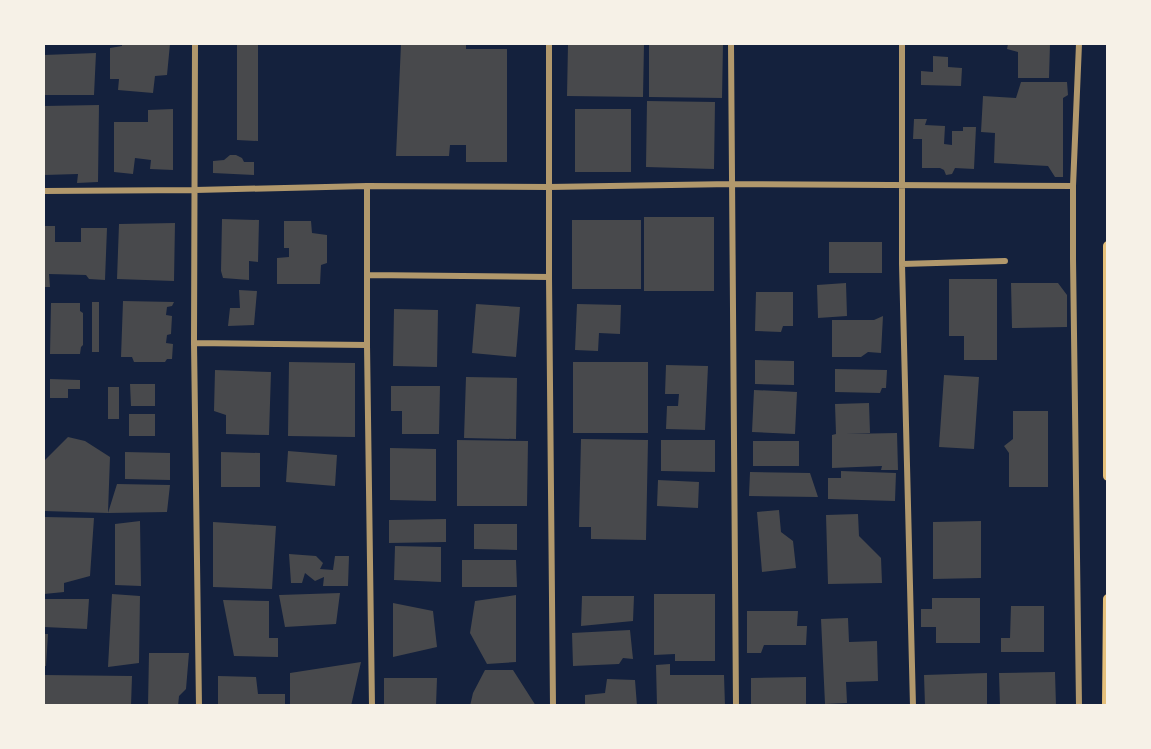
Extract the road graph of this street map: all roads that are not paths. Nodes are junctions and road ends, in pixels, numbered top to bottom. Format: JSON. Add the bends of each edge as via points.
{"nodes":[{"id":1,"x":195,"y":44,"type":"edge"},
{"id":2,"x":549,"y":44,"type":"edge"},
{"id":3,"x":731,"y":44,"type":"edge"},
{"id":4,"x":902,"y":44,"type":"edge"},
{"id":5,"x":1079,"y":44,"type":"edge"},
{"id":6,"x":732,"y":184,"type":"junction"},
{"id":7,"x":367,"y":186,"type":"junction"},
{"id":8,"x":901,"y":186,"type":"junction"},
{"id":9,"x":1074,"y":186,"type":"junction"},
{"id":10,"x":549,"y":187,"type":"junction"},
{"id":11,"x":195,"y":190,"type":"junction"},
{"id":12,"x":44,"y":191,"type":"edge"},
{"id":13,"x":1107,"y":246,"type":"edge"},
{"id":14,"x":1005,"y":261,"type":"dead end"},
{"id":15,"x":902,"y":264,"type":"junction"},
{"id":16,"x":368,"y":275,"type":"junction"},
{"id":17,"x":549,"y":277,"type":"junction"},
{"id":18,"x":194,"y":344,"type":"junction"},
{"id":19,"x":368,"y":345,"type":"junction"},
{"id":20,"x":1107,"y":476,"type":"edge"},
{"id":21,"x":1107,"y":599,"type":"edge"},
{"id":22,"x":199,"y":705,"type":"edge"},
{"id":23,"x":372,"y":705,"type":"edge"},
{"id":24,"x":553,"y":705,"type":"edge"},
{"id":25,"x":736,"y":705,"type":"edge"},
{"id":26,"x":913,"y":705,"type":"edge"},
{"id":27,"x":1079,"y":705,"type":"edge"},
{"id":28,"x":1107,"y":705,"type":"edge"}],
"edges":[{"from":1,"to":11,"type":"street"},
{"from":2,"to":10,"type":"street"},
{"from":3,"to":6,"type":"street"},
{"from":4,"to":8,"type":"street"},
{"from":5,"to":9,"type":"street"},
{"from":6,"to":8,"type":"street"},
{"from":6,"to":10,"type":"street"},
{"from":6,"to":25,"type":"street"},
{"from":7,"to":10,"type":"street"},
{"from":7,"to":11,"type":"street"},
{"from":7,"to":16,"type":"street"},
{"from":8,"to":9,"type":"street"},
{"from":8,"to":15,"type":"street"},
{"from":9,"to":27,"type":"street"},
{"from":10,"to":17,"type":"street"},
{"from":11,"to":12,"type":"street"},
{"from":11,"to":18,"type":"street"},
{"from":13,"to":20,"type":"highway"},
{"from":14,"to":15,"type":"street"},
{"from":15,"to":26,"type":"street"},
{"from":16,"to":17,"type":"street"},
{"from":16,"to":19,"type":"street"},
{"from":17,"to":24,"type":"street"},
{"from":18,"to":19,"type":"street"},
{"from":18,"to":22,"type":"street"},
{"from":19,"to":23,"type":"street"},
{"from":21,"to":28,"type":"highway"}]}
